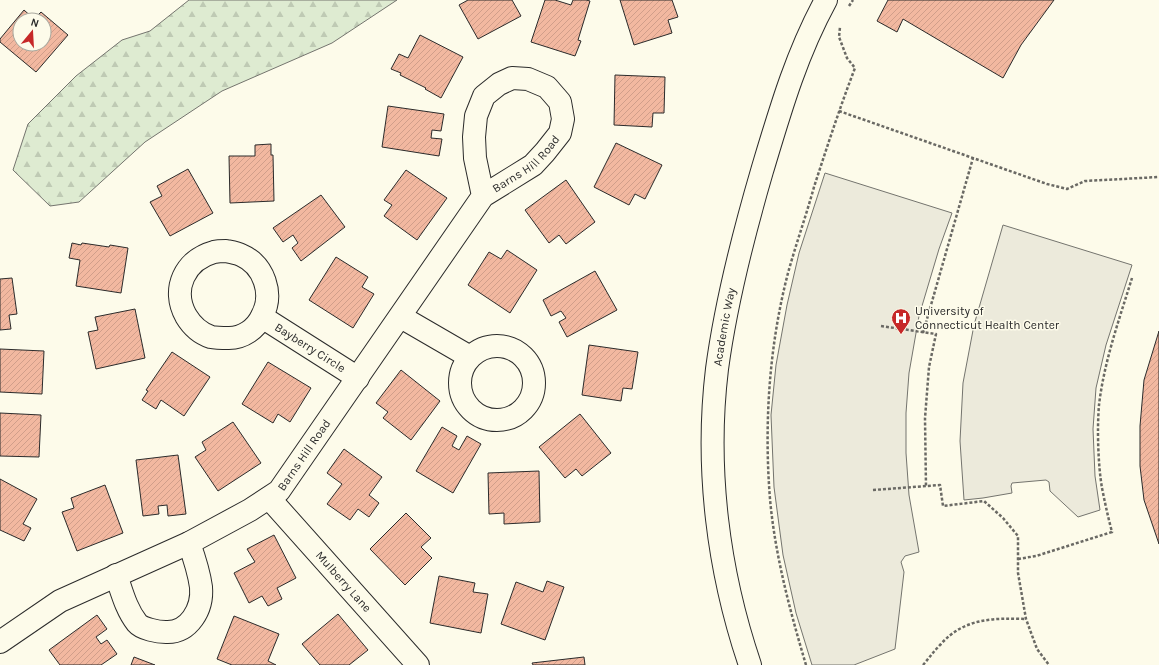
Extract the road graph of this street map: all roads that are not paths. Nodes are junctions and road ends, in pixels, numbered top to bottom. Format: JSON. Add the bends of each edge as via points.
{"nodes":[{"id":1,"x":826,"y":0,"type":"edge"},
{"id":2,"x":483,"y":196,"type":"junction"},
{"id":3,"x":262,"y":317,"type":"dead end"},
{"id":4,"x":401,"y":317,"type":"junction"},
{"id":5,"x":470,"y":357,"type":"dead end"},
{"id":6,"x":358,"y":378,"type":"junction"},
{"id":7,"x":269,"y":498,"type":"junction"},
{"id":8,"x":189,"y":543,"type":"junction"},
{"id":9,"x":116,"y":575,"type":"junction"},
{"id":10,"x":0,"y":642,"type":"edge"},
{"id":11,"x":418,"y":665,"type":"edge"},
{"id":12,"x":750,"y":665,"type":"edge"}],
"edges":[{"from":1,"to":12,"type":"street","name":"Academic Way","via":[[813,24],[784,96],[734,282],[717,371],[713,442],[718,524],[729,594]]},
{"from":2,"to":2,"type":"street","name":"Barns Hill Road","via":[[533,165],[560,133],[560,102],[547,87],[528,79],[512,78],[484,96],[476,116],[474,137],[475,158]]},
{"from":2,"to":4,"type":"street","name":"Barns Hill Road"},
{"from":3,"to":6,"type":"street","name":"Bayberry Circle"},
{"from":4,"to":5,"type":"street"},
{"from":4,"to":6,"type":"street","name":"Barns Hill Road"},
{"from":6,"to":7,"type":"street","name":"Barns Hill Road","via":[[280,491]]},
{"from":7,"to":8,"type":"street","name":"Barns Hill Road"},
{"from":7,"to":11,"type":"street","name":"Mulberry Lane"},
{"from":8,"to":9,"type":"street","name":"Barns Hill Road"},
{"from":8,"to":9,"type":"street","via":[[201,589],[198,608],[183,629],[156,632],[138,624],[127,606]]},
{"from":9,"to":10,"type":"street","name":"Barns Hill Road","via":[[60,601]]}]}
